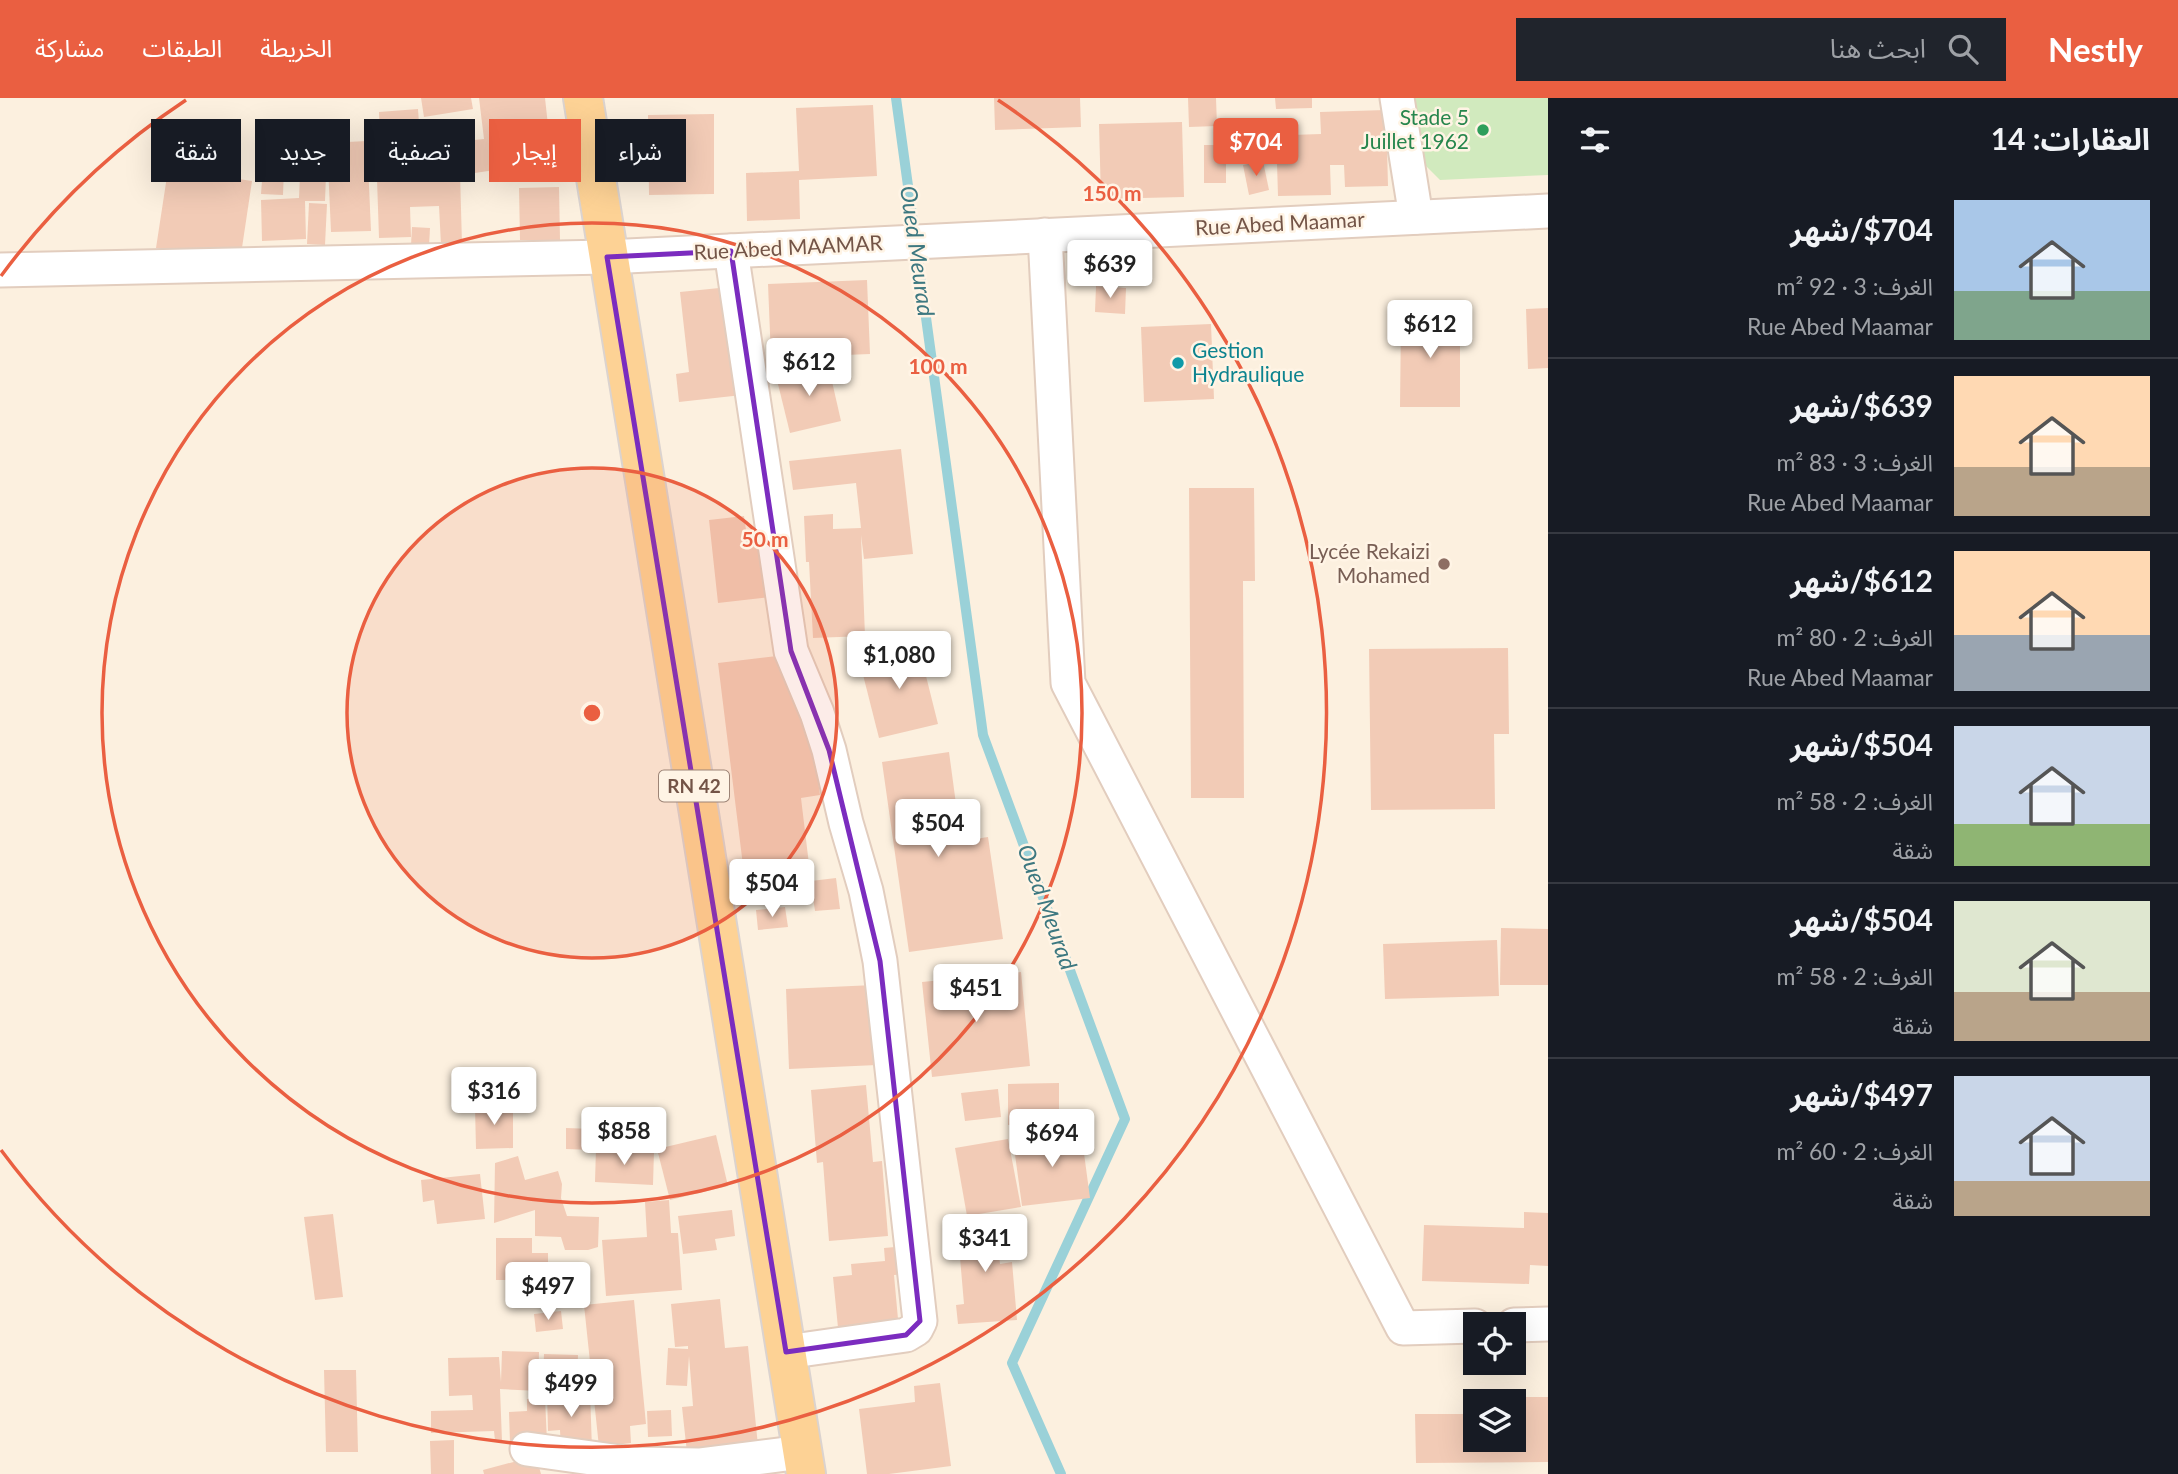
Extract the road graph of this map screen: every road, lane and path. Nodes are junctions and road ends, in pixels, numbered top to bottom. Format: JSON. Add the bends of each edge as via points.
{"nodes":[{"id":1,"x":583,"y":98,"type":"edge"},
{"id":2,"x":1397,"y":98,"type":"edge"},
{"id":3,"x":1548,"y":211,"type":"edge"},
{"id":4,"x":1416,"y":217,"type":"junction"},
{"id":5,"x":1045,"y":235,"type":"junction"},
{"id":6,"x":1011,"y":237,"type":"joint"},
{"id":7,"x":731,"y":251,"type":"junction"},
{"id":8,"x":607,"y":257,"type":"junction"},
{"id":9,"x":0,"y":270,"type":"edge"},
{"id":10,"x":1548,"y":1324,"type":"edge"},
{"id":11,"x":1526,"y":1325,"type":"edge"},
{"id":12,"x":1463,"y":1326,"type":"edge"},
{"id":13,"x":786,"y":1352,"type":"junction"},
{"id":14,"x":527,"y":1449,"type":"dead end"},
{"id":15,"x":804,"y":1463,"type":"edge"}],
"edges":[{"from":1,"to":8,"type":"main road","number":"RN 42"},
{"from":2,"to":4,"type":"street"},
{"from":3,"to":4,"type":"street","name":"Rue Abed Maamar"},
{"from":4,"to":5,"type":"street","name":"Rue Abed Maamar"},
{"from":5,"to":6,"type":"street","name":"Rue Abed Maamar"},
{"from":5,"to":12,"type":"street","via":[[1068,683],[1403,1328]]},
{"from":6,"to":7,"type":"street","name":"Rue Abed MAAMAR"},
{"from":7,"to":8,"type":"street","name":"Rue Abed MAAMAR"},
{"from":7,"to":13,"type":"street","via":[[791,651],[828,750],[880,961],[920,1321],[906,1335]]},
{"from":8,"to":9,"type":"street","name":"Rue Abed MAAMAR"},
{"from":8,"to":13,"type":"main road","number":"RN 42"},
{"from":10,"to":11,"type":"street"},
{"from":13,"to":15,"type":"main road","number":"RN 42"},
{"from":14,"to":15,"type":"street","via":[[635,1464]]}]}
